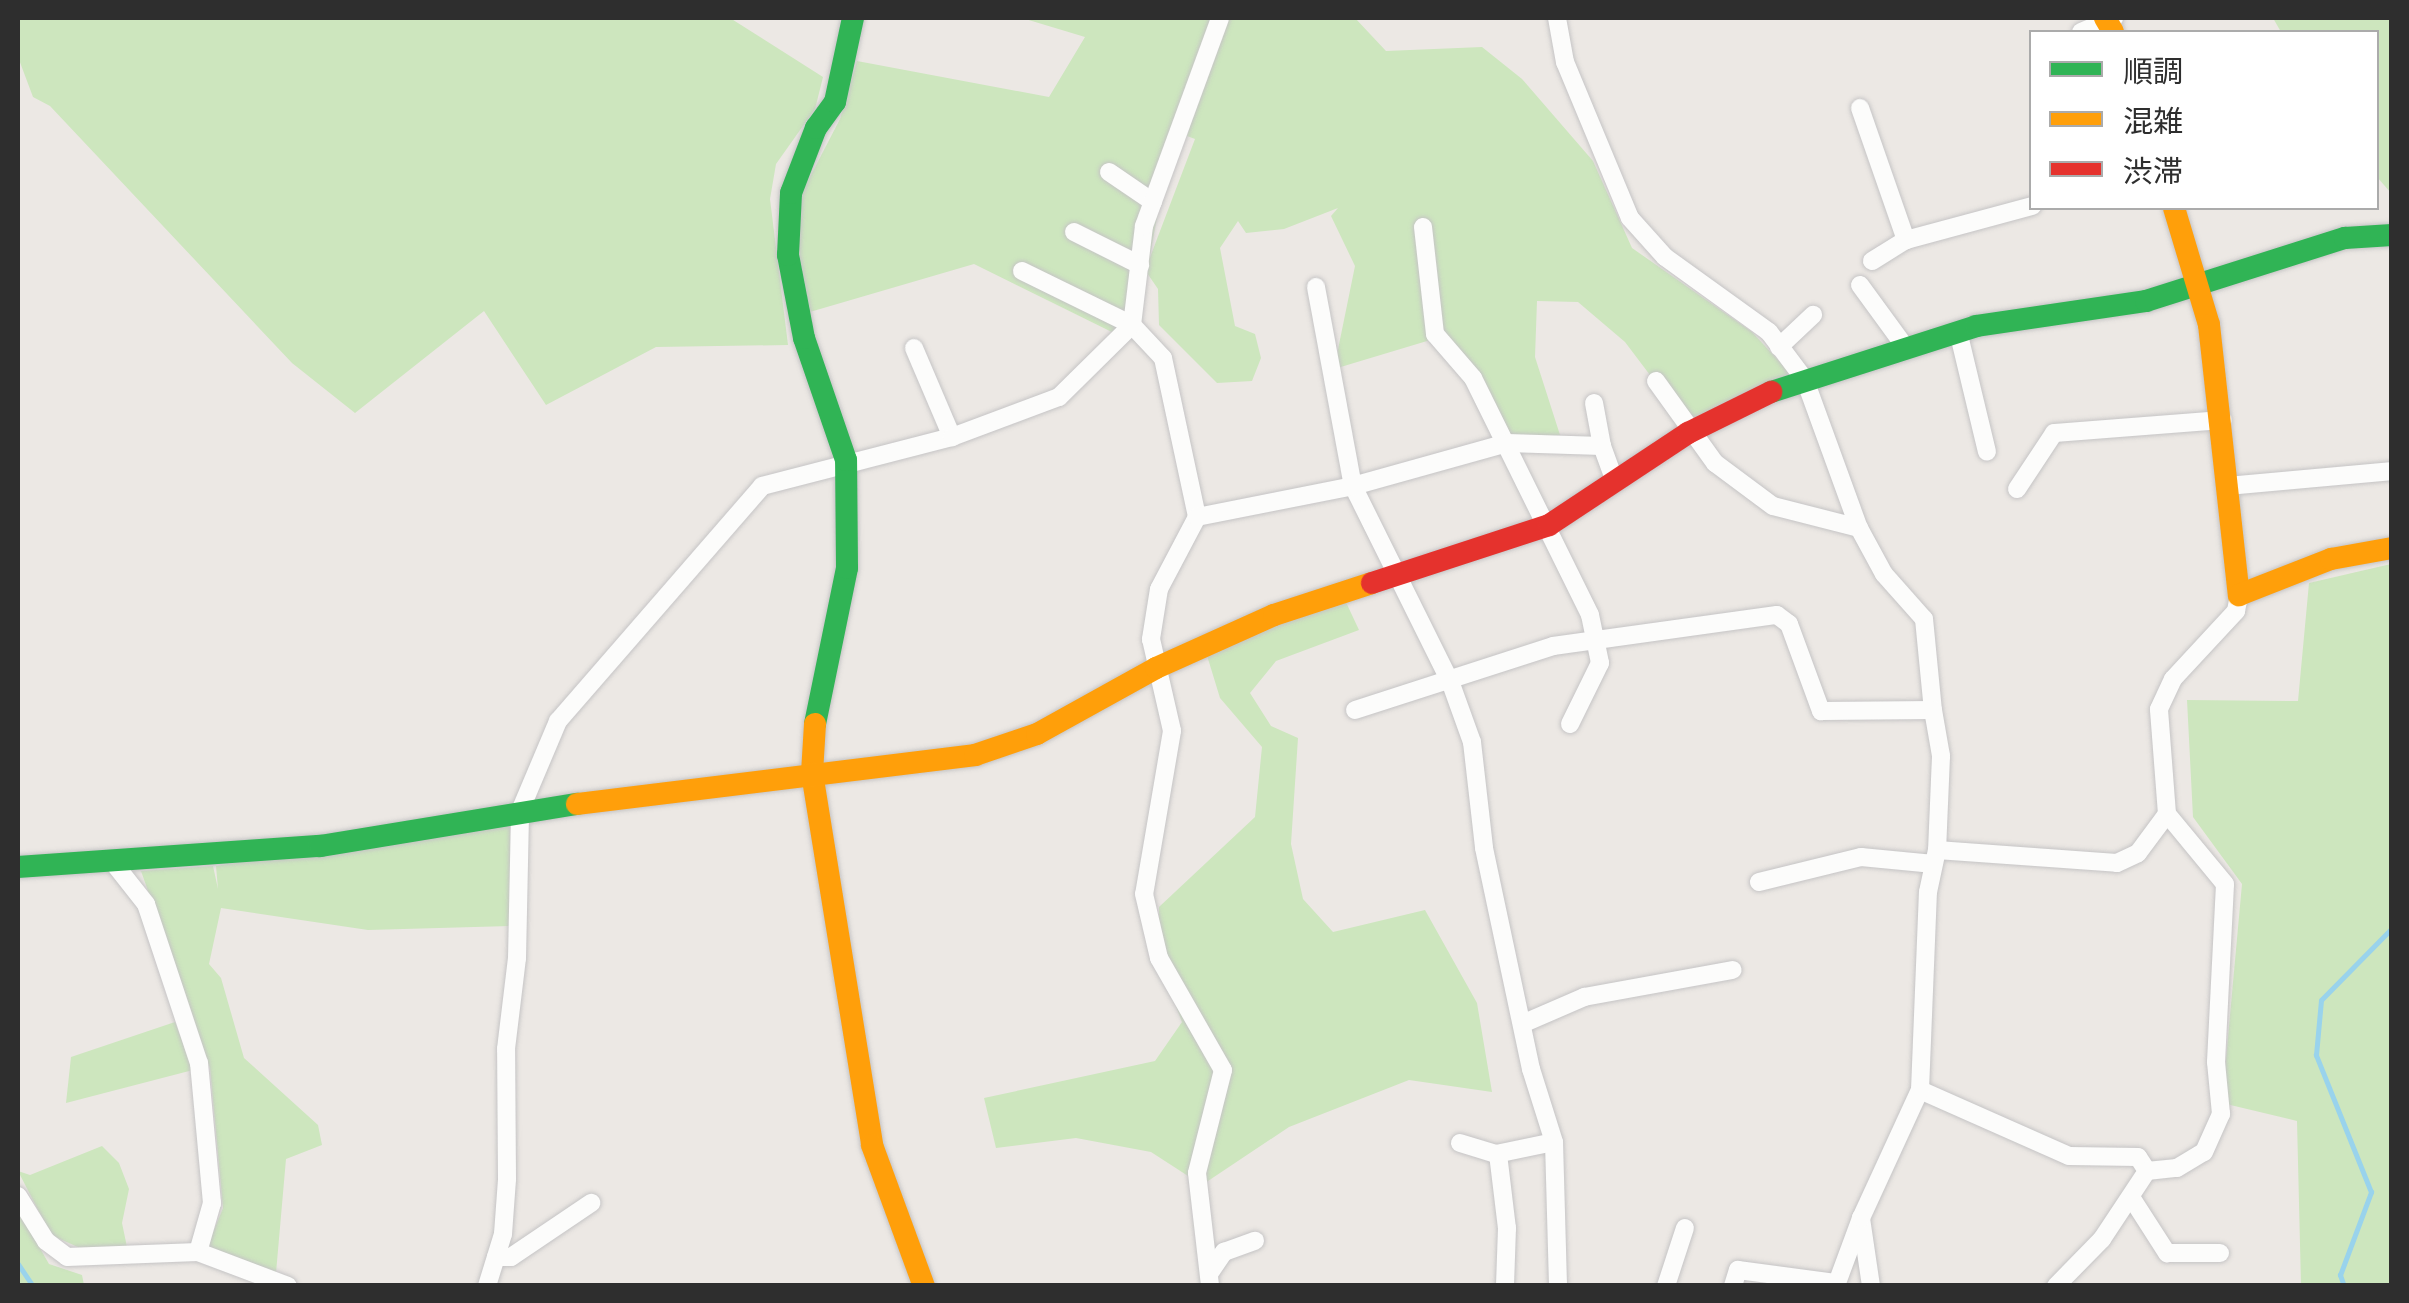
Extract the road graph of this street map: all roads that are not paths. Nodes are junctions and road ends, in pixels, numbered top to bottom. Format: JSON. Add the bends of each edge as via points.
{"nodes":[{"id":1,"x":853,"y":18,"type":"edge"},
{"id":2,"x":1220,"y":18,"type":"edge"},
{"id":3,"x":1557,"y":18,"type":"edge"},
{"id":4,"x":1860,"y":108,"type":"dead end"},
{"id":5,"x":1108,"y":172,"type":"dead end"},
{"id":6,"x":1153,"y":202,"type":"junction"},
{"id":7,"x":2029,"y":207,"type":"edge"},
{"id":8,"x":2175,"y":210,"type":"edge"},
{"id":9,"x":1424,"y":227,"type":"dead end"},
{"id":10,"x":1074,"y":232,"type":"dead end"},
{"id":11,"x":2392,"y":235,"type":"edge"},
{"id":12,"x":1906,"y":240,"type":"junction"},
{"id":13,"x":1872,"y":261,"type":"dead end"},
{"id":14,"x":1140,"y":265,"type":"junction"},
{"id":15,"x":1022,"y":271,"type":"dead end"},
{"id":16,"x":2200,"y":283,"type":"junction"},
{"id":17,"x":1860,"y":285,"type":"dead end"},
{"id":18,"x":1316,"y":287,"type":"dead end"},
{"id":19,"x":1813,"y":315,"type":"dead end"},
{"id":20,"x":1132,"y":326,"type":"junction"},
{"id":21,"x":1958,"y":331,"type":"junction"},
{"id":22,"x":1779,"y":347,"type":"junction"},
{"id":23,"x":914,"y":348,"type":"dead end"},
{"id":24,"x":1906,"y":348,"type":"junction"},
{"id":25,"x":1805,"y":380,"type":"junction"},
{"id":26,"x":1656,"y":381,"type":"dead end"},
{"id":27,"x":1594,"y":403,"type":"dead end"},
{"id":28,"x":2222,"y":420,"type":"junction"},
{"id":29,"x":1688,"y":433,"type":"junction"},
{"id":30,"x":952,"y":436,"type":"junction"},
{"id":31,"x":1508,"y":443,"type":"junction"},
{"id":32,"x":1602,"y":446,"type":"junction"},
{"id":33,"x":1987,"y":452,"type":"dead end"},
{"id":34,"x":846,"y":460,"type":"junction"},
{"id":35,"x":2392,"y":471,"type":"edge"},
{"id":36,"x":1615,"y":482,"type":"junction"},
{"id":37,"x":1353,"y":486,"type":"junction"},
{"id":38,"x":2228,"y":486,"type":"junction"},
{"id":39,"x":2017,"y":490,"type":"dead end"},
{"id":40,"x":1197,"y":516,"type":"junction"},
{"id":41,"x":1548,"y":525,"type":"junction"},
{"id":42,"x":1859,"y":528,"type":"junction"},
{"id":43,"x":2392,"y":548,"type":"edge"},
{"id":44,"x":1394,"y":572,"type":"junction"},
{"id":45,"x":2239,"y":595,"type":"junction"},
{"id":46,"x":1596,"y":645,"type":"junction"},
{"id":47,"x":1156,"y":668,"type":"junction"},
{"id":48,"x":1450,"y":681,"type":"junction"},
{"id":49,"x":1355,"y":710,"type":"dead end"},
{"id":50,"x":1933,"y":710,"type":"junction"},
{"id":51,"x":1570,"y":724,"type":"dead end"},
{"id":52,"x":812,"y":774,"type":"junction"},
{"id":53,"x":520,"y":811,"type":"junction"},
{"id":54,"x":2167,"y":814,"type":"junction"},
{"id":55,"x":1935,"y":857,"type":"junction"},
{"id":56,"x":112,"y":861,"type":"junction"},
{"id":57,"x":18,"y":867,"type":"edge"},
{"id":58,"x":1759,"y":882,"type":"dead end"},
{"id":59,"x":1733,"y":970,"type":"dead end"},
{"id":60,"x":1522,"y":1024,"type":"junction"},
{"id":61,"x":1920,"y":1090,"type":"junction"},
{"id":62,"x":1554,"y":1142,"type":"junction"},
{"id":63,"x":1460,"y":1143,"type":"dead end"},
{"id":64,"x":1498,"y":1154,"type":"junction"},
{"id":65,"x":2147,"y":1171,"type":"junction"},
{"id":66,"x":18,"y":1196,"type":"edge"},
{"id":67,"x":2131,"y":1198,"type":"junction"},
{"id":68,"x":591,"y":1203,"type":"dead end"},
{"id":69,"x":1862,"y":1218,"type":"junction"},
{"id":70,"x":1685,"y":1228,"type":"dead end"},
{"id":71,"x":1255,"y":1241,"type":"dead end"},
{"id":72,"x":198,"y":1252,"type":"junction"},
{"id":73,"x":2220,"y":1253,"type":"dead end"},
{"id":74,"x":496,"y":1257,"type":"junction"},
{"id":75,"x":1210,"y":1280,"type":"edge"},
{"id":76,"x":288,"y":1286,"type":"edge"},
{"id":77,"x":487,"y":1286,"type":"edge"},
{"id":78,"x":924,"y":1286,"type":"edge"},
{"id":79,"x":1505,"y":1286,"type":"edge"},
{"id":80,"x":1558,"y":1286,"type":"edge"},
{"id":81,"x":1666,"y":1286,"type":"edge"},
{"id":82,"x":1733,"y":1286,"type":"edge"},
{"id":83,"x":1871,"y":1286,"type":"edge"},
{"id":84,"x":2056,"y":1286,"type":"edge"}],
"edges":[{"from":1,"to":34,"type":"street","via":[[834,102],[816,128],[791,193],[788,255],[804,338],[838,419]]},
{"from":2,"to":6,"type":"street"},
{"from":3,"to":22,"type":"street","via":[[1564,62],[1630,218],[1665,257],[1769,332]]},
{"from":4,"to":12,"type":"street"},
{"from":5,"to":6,"type":"street"},
{"from":6,"to":14,"type":"street"},
{"from":7,"to":12,"type":"street"},
{"from":8,"to":16,"type":"street"},
{"from":9,"to":31,"type":"street","via":[[1434,334],[1472,378]]},
{"from":10,"to":14,"type":"street"},
{"from":11,"to":16,"type":"street","via":[[2345,238]]},
{"from":12,"to":13,"type":"street"},
{"from":14,"to":20,"type":"street"},
{"from":15,"to":20,"type":"street"},
{"from":16,"to":21,"type":"street","via":[[2146,301]]},
{"from":16,"to":28,"type":"street"},
{"from":17,"to":24,"type":"street"},
{"from":18,"to":37,"type":"street"},
{"from":19,"to":22,"type":"street"},
{"from":20,"to":30,"type":"street","via":[[1059,397]]},
{"from":20,"to":40,"type":"street","via":[[1163,358]]},
{"from":21,"to":24,"type":"street"},
{"from":21,"to":33,"type":"street"},
{"from":22,"to":25,"type":"street"},
{"from":23,"to":30,"type":"street"},
{"from":24,"to":25,"type":"street"},
{"from":25,"to":29,"type":"street"},
{"from":25,"to":42,"type":"street"},
{"from":26,"to":29,"type":"street"},
{"from":27,"to":32,"type":"street"},
{"from":28,"to":38,"type":"street"},
{"from":28,"to":39,"type":"street","via":[[2054,433]]},
{"from":29,"to":36,"type":"street"},
{"from":29,"to":42,"type":"street","via":[[1773,506]]},
{"from":30,"to":34,"type":"street"},
{"from":31,"to":32,"type":"street"},
{"from":31,"to":37,"type":"street"},
{"from":31,"to":41,"type":"street"},
{"from":32,"to":36,"type":"street"},
{"from":34,"to":52,"type":"street","via":[[847,568],[816,712]]},
{"from":34,"to":53,"type":"street","via":[[762,486],[558,721]]},
{"from":35,"to":38,"type":"street"},
{"from":36,"to":41,"type":"street"},
{"from":37,"to":40,"type":"street"},
{"from":37,"to":44,"type":"street"},
{"from":38,"to":45,"type":"street"},
{"from":40,"to":47,"type":"street","via":[[1160,588],[1152,639]]},
{"from":41,"to":44,"type":"street"},
{"from":41,"to":46,"type":"street","via":[[1590,615]]},
{"from":42,"to":50,"type":"street","via":[[1884,574],[1924,619]]},
{"from":43,"to":45,"type":"street","via":[[2331,559]]},
{"from":44,"to":47,"type":"street","via":[[1274,614]]},
{"from":44,"to":48,"type":"street"},
{"from":45,"to":54,"type":"street","via":[[2236,611],[2172,679],[2159,708]]},
{"from":46,"to":48,"type":"street","via":[[1500,659]]},
{"from":46,"to":50,"type":"street","via":[[1777,615],[1788,624],[1822,711]]},
{"from":46,"to":51,"type":"street","via":[[1600,663]]},
{"from":47,"to":52,"type":"street","via":[[1006,746]]},
{"from":47,"to":75,"type":"street","via":[[1172,731],[1171,764],[1144,894],[1147,926],[1224,1070],[1196,1174]]},
{"from":48,"to":49,"type":"street"},
{"from":48,"to":60,"type":"street","via":[[1472,742],[1484,848]]},
{"from":50,"to":55,"type":"street","via":[[1941,756]]},
{"from":52,"to":53,"type":"street"},
{"from":52,"to":78,"type":"street","via":[[872,1145]]},
{"from":53,"to":56,"type":"street","via":[[320,846]]},
{"from":53,"to":74,"type":"street","via":[[517,958],[506,1049],[508,1179]]},
{"from":54,"to":55,"type":"street","via":[[2138,854],[2117,864]]},
{"from":54,"to":65,"type":"street","via":[[2225,884],[2216,1062],[2221,1114],[2204,1152],[2176,1168]]},
{"from":55,"to":58,"type":"street","via":[[1861,857]]},
{"from":55,"to":61,"type":"street"},
{"from":56,"to":57,"type":"street"},
{"from":56,"to":72,"type":"street","via":[[146,904],[199,1063],[212,1204]]},
{"from":59,"to":60,"type":"street","via":[[1584,996]]},
{"from":60,"to":62,"type":"street"},
{"from":61,"to":65,"type":"street","via":[[2069,1156],[2138,1156]]},
{"from":61,"to":69,"type":"street"},
{"from":62,"to":64,"type":"street"},
{"from":62,"to":80,"type":"street"},
{"from":63,"to":64,"type":"street"},
{"from":64,"to":79,"type":"street","via":[[1507,1228]]},
{"from":65,"to":67,"type":"street"},
{"from":66,"to":72,"type":"street","via":[[46,1241],[67,1257]]},
{"from":67,"to":73,"type":"street","via":[[2168,1253]]},
{"from":67,"to":84,"type":"street"},
{"from":68,"to":74,"type":"street","via":[[512,1257]]},
{"from":69,"to":82,"type":"street","via":[[1837,1283],[1738,1270]]},
{"from":69,"to":83,"type":"street"},
{"from":70,"to":81,"type":"street"},
{"from":71,"to":75,"type":"street","via":[[1224,1252]]},
{"from":72,"to":76,"type":"street"},
{"from":74,"to":77,"type":"street"}]}
